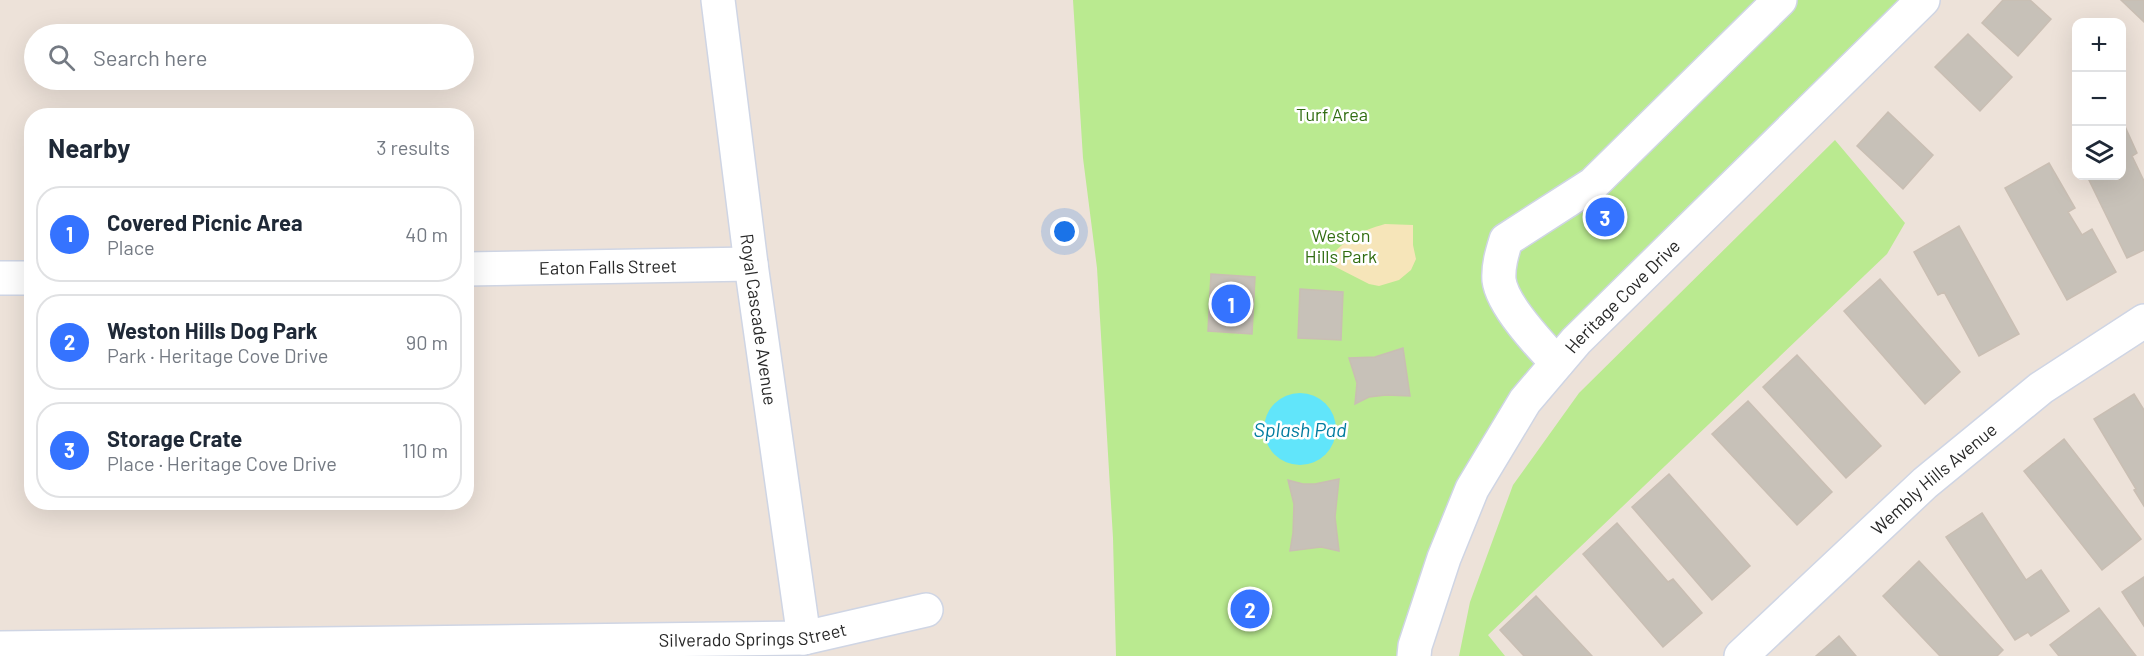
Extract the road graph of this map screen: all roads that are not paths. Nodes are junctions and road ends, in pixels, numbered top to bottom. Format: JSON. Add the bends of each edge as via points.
{"nodes":[{"id":1,"x":718,"y":0,"type":"edge"},
{"id":2,"x":1780,"y":0,"type":"edge"},
{"id":3,"x":1923,"y":0,"type":"edge"},
{"id":4,"x":751,"y":264,"type":"junction"},
{"id":5,"x":474,"y":269,"type":"edge"},
{"id":6,"x":0,"y":278,"type":"edge"},
{"id":7,"x":24,"y":278,"type":"edge"},
{"id":8,"x":2144,"y":321,"type":"edge"},
{"id":9,"x":1557,"y":363,"type":"junction"},
{"id":10,"x":926,"y":610,"type":"dead end"},
{"id":11,"x":804,"y":638,"type":"junction"},
{"id":12,"x":0,"y":648,"type":"edge"},
{"id":13,"x":1414,"y":656,"type":"edge"},
{"id":14,"x":1741,"y":656,"type":"edge"}],
"edges":[{"from":1,"to":4,"type":"street","name":"Royal Cascade Avenue"},
{"from":2,"to":9,"type":"street","via":[[1593,184],[1506,240],[1499,263],[1499,282],[1506,300]]},
{"from":3,"to":9,"type":"street","name":"Heritage Cove Drive"},
{"from":4,"to":5,"type":"street","name":"Eaton Falls Street"},
{"from":4,"to":11,"type":"street","name":"Royal Cascade Avenue"},
{"from":6,"to":7,"type":"street"},
{"from":8,"to":14,"type":"street","name":"Wembly Hills Avenue","via":[[2040,388],[1925,483]]},
{"from":9,"to":13,"type":"street","name":"Heritage Cove Drive","via":[[1525,401],[1472,489],[1444,558]]},
{"from":10,"to":11,"type":"street","name":"Silverado Springs Street"},
{"from":11,"to":12,"type":"street","name":"Silverado Springs Street"}]}
